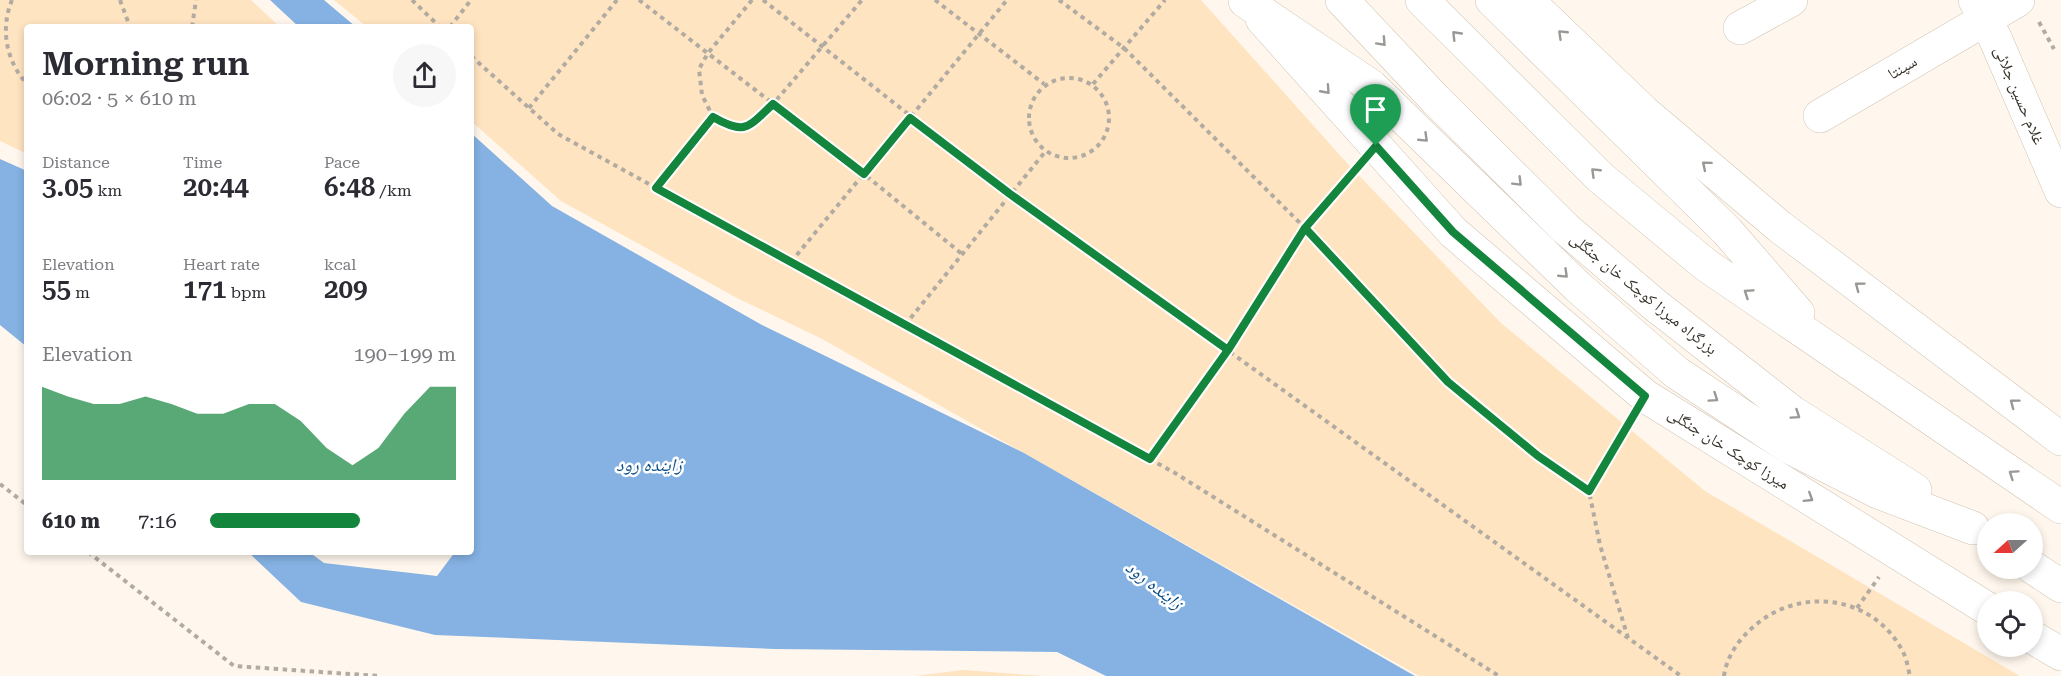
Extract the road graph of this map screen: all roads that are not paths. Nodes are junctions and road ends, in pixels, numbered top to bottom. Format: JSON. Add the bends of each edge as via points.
{"nodes":[{"id":1,"x":1244,"y":0,"type":"edge"},
{"id":2,"x":1342,"y":0,"type":"edge"},
{"id":3,"x":1422,"y":0,"type":"edge"},
{"id":4,"x":1492,"y":0,"type":"edge"},
{"id":5,"x":1527,"y":0,"type":"edge"},
{"id":6,"x":1791,"y":0,"type":"edge"},
{"id":7,"x":2018,"y":0,"type":"edge"},
{"id":8,"x":1980,"y":9,"type":"edge"},
{"id":9,"x":1740,"y":28,"type":"dead end"},
{"id":10,"x":1820,"y":116,"type":"dead end"},
{"id":11,"x":2061,"y":191,"type":"edge"},
{"id":12,"x":1827,"y":347,"type":"junction"},
{"id":13,"x":2061,"y":438,"type":"edge"},
{"id":14,"x":2061,"y":507,"type":"edge"},
{"id":15,"x":1977,"y":529,"type":"edge"},
{"id":16,"x":1977,"y":530,"type":"edge"},
{"id":17,"x":2043,"y":574,"type":"edge"},
{"id":18,"x":2061,"y":586,"type":"edge"},
{"id":19,"x":1977,"y":602,"type":"edge"},
{"id":20,"x":2043,"y":643,"type":"edge"},
{"id":21,"x":2061,"y":654,"type":"edge"}],
"edges":[{"from":1,"to":16,"type":"main road","one_way":true,"via":[[1371,86],[1578,287],[1677,373],[1789,447],[1878,492]]},
{"from":1,"to":19,"type":"main road","name":"میرزا کوچک خان جنگلی","one_way":true,"via":[[1453,232],[1645,396]]},
{"from":2,"to":15,"type":"main road","name":"بزرگراه میرزا کوچک خان جنگلی","one_way":true,"via":[[1565,228],[1655,305],[1792,412]]},
{"from":12,"to":3,"type":"main road","one_way":true,"via":[[1706,265],[1601,178]]},
{"from":4,"to":12,"type":"main road","via":[[1727,231]]},
{"from":13,"to":5,"type":"main road","one_way":true,"via":[[1780,227],[1644,112]]},
{"from":6,"to":9,"type":"main road"},
{"from":7,"to":8,"type":"main road","name":"سپنتا"},
{"from":8,"to":10,"type":"main road","name":"سپنتا"},
{"from":8,"to":11,"type":"main road","name":"غلام حسین جلائی"},
{"from":14,"to":12,"type":"main road","one_way":true},
{"from":17,"to":18,"type":"main road"},
{"from":20,"to":21,"type":"main road"}]}
